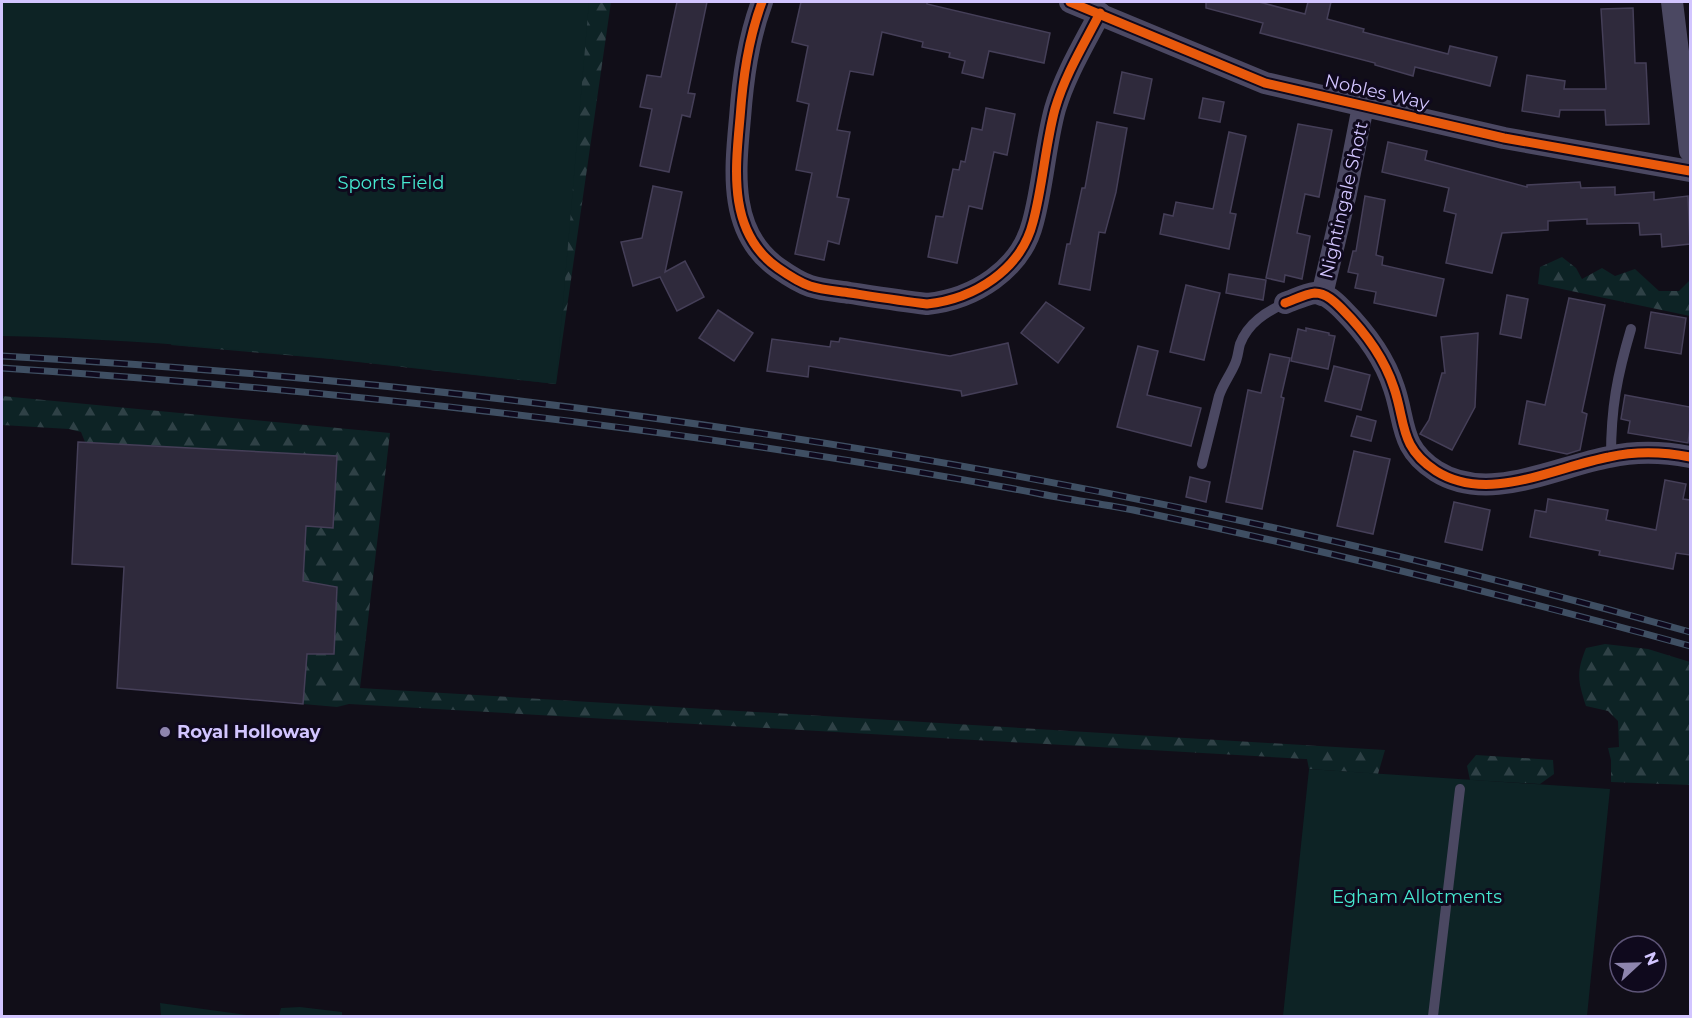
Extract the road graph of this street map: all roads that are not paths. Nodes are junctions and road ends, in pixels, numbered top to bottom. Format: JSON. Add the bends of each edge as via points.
{"nodes":[{"id":1,"x":762,"y":2,"type":"edge"},
{"id":2,"x":1070,"y":2,"type":"edge"},
{"id":3,"x":1672,"y":2,"type":"edge"},
{"id":4,"x":1100,"y":13,"type":"junction"},
{"id":5,"x":1363,"y":106,"type":"junction"},
{"id":6,"x":1690,"y":151,"type":"edge"},
{"id":7,"x":1690,"y":171,"type":"edge"},
{"id":8,"x":1322,"y":295,"type":"junction"},
{"id":9,"x":1285,"y":303,"type":"joint"},
{"id":10,"x":1631,"y":329,"type":"dead end"},
{"id":11,"x":1611,"y":456,"type":"junction"},
{"id":12,"x":1690,"y":457,"type":"edge"},
{"id":13,"x":1202,"y":464,"type":"dead end"},
{"id":14,"x":1460,"y":789,"type":"dead end"},
{"id":15,"x":1433,"y":1017,"type":"edge"}],
"edges":[{"from":1,"to":4,"type":"street","via":[[745,67],[735,178],[736,199],[748,232],[759,252],[773,265],[810,286],[927,304],[962,297],[981,288],[999,275],[1026,241],[1058,101]]},
{"from":2,"to":4,"type":"street","name":"Nobles Way"},
{"from":3,"to":6,"type":"street"},
{"from":4,"to":5,"type":"street","name":"Nobles Way","via":[[1265,83]]},
{"from":5,"to":7,"type":"street","name":"Nobles Way","via":[[1504,138]]},
{"from":5,"to":8,"type":"street","name":"Nightingale Shott"},
{"from":8,"to":9,"type":"street","name":"Nightingale Shott","via":[[1316,293]]},
{"from":8,"to":11,"type":"street","name":"Nightingale Shott","via":[[1354,320],[1373,345],[1395,390],[1407,438],[1436,471],[1461,481],[1504,483]]},
{"from":9,"to":13,"type":"lane","name":"Nightingale Shott","via":[[1260,317],[1246,332],[1234,366],[1222,385]]},
{"from":10,"to":11,"type":"lane","via":[[1618,374],[1611,419]]},
{"from":11,"to":12,"type":"street","name":"Nightingale Shott","via":[[1644,452]]},
{"from":14,"to":15,"type":"lane"}]}
